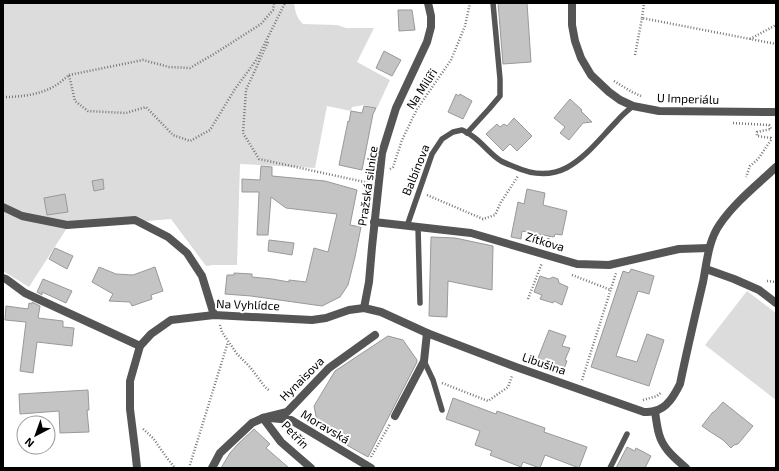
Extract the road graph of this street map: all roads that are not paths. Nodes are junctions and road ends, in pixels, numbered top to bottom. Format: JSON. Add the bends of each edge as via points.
{"nodes":[{"id":1,"x":428,"y":3,"type":"edge"},
{"id":2,"x":493,"y":3,"type":"edge"},
{"id":3,"x":572,"y":3,"type":"edge"},
{"id":4,"x":633,"y":106,"type":"junction"},
{"id":5,"x":776,"y":112,"type":"edge"},
{"id":6,"x":467,"y":133,"type":"junction"},
{"id":7,"x":776,"y":167,"type":"edge"},
{"id":8,"x":3,"y":207,"type":"edge"},
{"id":9,"x":374,"y":222,"type":"junction"},
{"id":10,"x":407,"y":226,"type":"junction"},
{"id":11,"x":418,"y":227,"type":"junction"},
{"id":12,"x":709,"y":248,"type":"junction"},
{"id":13,"x":706,"y":269,"type":"junction"},
{"id":14,"x":3,"y":278,"type":"edge"},
{"id":15,"x":420,"y":303,"type":"dead end"},
{"id":16,"x":776,"y":303,"type":"edge"},
{"id":17,"x":364,"y":308,"type":"junction"},
{"id":18,"x":214,"y":314,"type":"junction"},
{"id":19,"x":427,"y":333,"type":"junction"},
{"id":20,"x":375,"y":335,"type":"dead end"},
{"id":21,"x":140,"y":346,"type":"junction"},
{"id":22,"x":424,"y":361,"type":"junction"},
{"id":23,"x":442,"y":410,"type":"dead end"},
{"id":24,"x":655,"y":412,"type":"junction"},
{"id":25,"x":395,"y":416,"type":"road end"},
{"id":26,"x":263,"y":418,"type":"junction"},
{"id":27,"x":627,"y":434,"type":"dead end"},
{"id":28,"x":369,"y":466,"type":"edge"},
{"id":29,"x":137,"y":468,"type":"edge"},
{"id":30,"x":212,"y":468,"type":"edge"},
{"id":31,"x":311,"y":468,"type":"edge"},
{"id":32,"x":610,"y":468,"type":"edge"},
{"id":33,"x":686,"y":468,"type":"edge"}],
"edges":[{"from":1,"to":9,"type":"street","name":"Pražská silnice","via":[[431,27],[427,42],[396,108],[382,153]]},
{"from":2,"to":6,"type":"lane","via":[[500,96]]},
{"from":3,"to":4,"type":"street","name":"U Imperiálu","via":[[575,41],[591,75],[609,92]]},
{"from":4,"to":5,"type":"street","name":"U Imperiálu","via":[[659,112]]},
{"from":4,"to":6,"type":"lane","via":[[582,158],[562,170],[550,173],[526,172],[500,161]]},
{"from":6,"to":10,"type":"lane","name":"Balbínova","via":[[462,130],[453,132],[442,139],[432,154]]},
{"from":7,"to":12,"type":"street","via":[[742,198],[720,224]]},
{"from":8,"to":18,"type":"street","via":[[22,216],[67,225],[135,220],[168,237],[187,253],[202,276]]},
{"from":9,"to":10,"type":"street","name":"Zítkova"},
{"from":9,"to":17,"type":"street","name":"Pražská silnice"},
{"from":10,"to":11,"type":"street","name":"Zítkova"},
{"from":11,"to":12,"type":"street","name":"Zítkova","via":[[471,233],[578,264],[609,265],[679,249]]},
{"from":11,"to":15,"type":"lane"},
{"from":12,"to":13,"type":"street"},
{"from":13,"to":16,"type":"street","via":[[759,290]]},
{"from":13,"to":24,"type":"street","via":[[680,384],[669,402]]},
{"from":14,"to":21,"type":"street","via":[[25,293]]},
{"from":17,"to":18,"type":"street","name":"Na Vyhlídce","via":[[312,320]]},
{"from":17,"to":19,"type":"street","name":"Libušina","via":[[381,312]]},
{"from":18,"to":21,"type":"street","name":"Na Vyhlídce","via":[[171,320],[151,334]]},
{"from":19,"to":22,"type":"street"},
{"from":19,"to":24,"type":"street","name":"Libušina","via":[[644,412]]},
{"from":20,"to":26,"type":"street","name":"Hynaisova","via":[[329,368],[287,412]]},
{"from":21,"to":29,"type":"street","name":"Na Vyhlídce","via":[[130,381],[130,409]]},
{"from":22,"to":23,"type":"lane"},
{"from":22,"to":25,"type":"street"},
{"from":24,"to":33,"type":"street","via":[[663,444],[670,455]]},
{"from":26,"to":28,"type":"street","name":"Moravská","via":[[291,420]]},
{"from":26,"to":30,"type":"street","name":"Hynaisova","via":[[252,423],[220,453]]},
{"from":26,"to":31,"type":"street","name":"Petřín","via":[[281,442]]},
{"from":27,"to":32,"type":"lane"}]}
